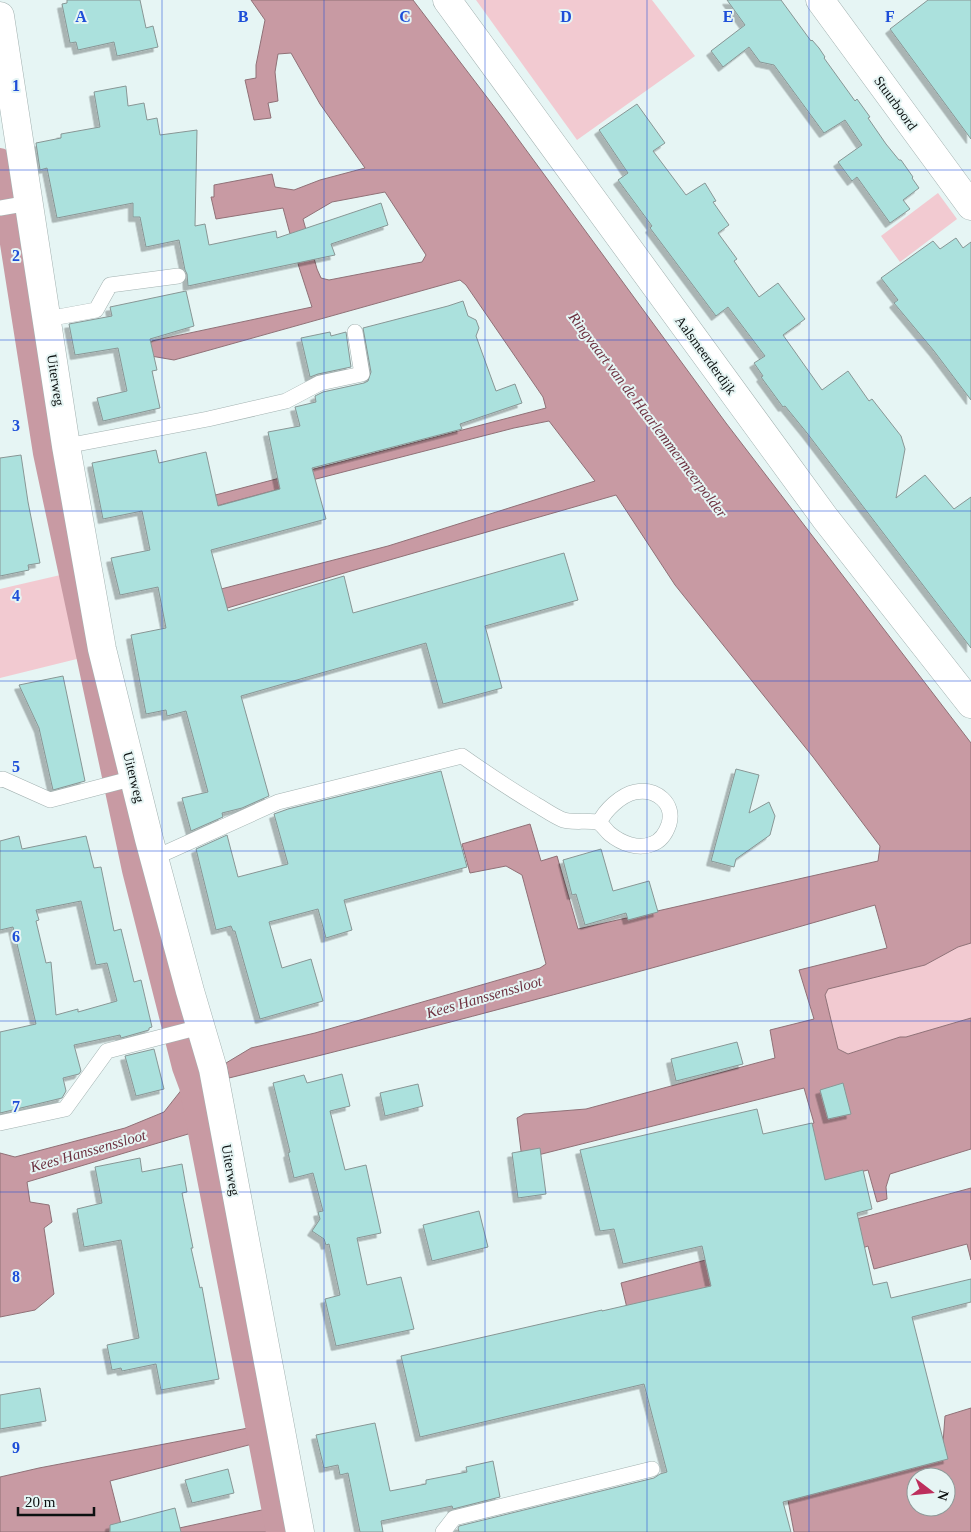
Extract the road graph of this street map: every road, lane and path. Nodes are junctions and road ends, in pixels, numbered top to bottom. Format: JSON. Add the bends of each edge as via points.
{"nodes":[{"id":1,"x":447,"y":0,"type":"edge"},
{"id":2,"x":820,"y":0,"type":"edge"},
{"id":3,"x":0,"y":16,"type":"edge"},
{"id":4,"x":13,"y":206,"type":"edge"},
{"id":5,"x":971,"y":206,"type":"edge"},
{"id":6,"x":178,"y":276,"type":"dead end"},
{"id":7,"x":47,"y":319,"type":"junction"},
{"id":8,"x":356,"y":332,"type":"dead end"},
{"id":9,"x":66,"y":446,"type":"junction"},
{"id":10,"x":971,"y":704,"type":"edge"},
{"id":11,"x":0,"y":780,"type":"edge"},
{"id":12,"x":122,"y":782,"type":"junction"},
{"id":13,"x":599,"y":823,"type":"junction"},
{"id":14,"x":154,"y":858,"type":"junction"},
{"id":15,"x":193,"y":1028,"type":"junction"},
{"id":16,"x":0,"y":1123,"type":"edge"},
{"id":17,"x":652,"y":1469,"type":"dead end"},
{"id":18,"x":300,"y":1532,"type":"edge"},
{"id":19,"x":444,"y":1532,"type":"edge"}],
"edges":[{"from":1,"to":10,"type":"street","name":"Aalsmeerderdijk","via":[[825,518]]},
{"from":2,"to":5,"type":"street","name":"Stuurboord"},
{"from":3,"to":4,"type":"street","name":"Uiterweg"},
{"from":4,"to":7,"type":"street","name":"Uiterweg"},
{"from":6,"to":7,"type":"lane","via":[[110,285],[96,310]]},
{"from":7,"to":9,"type":"street","name":"Uiterweg"},
{"from":8,"to":9,"type":"lane","via":[[362,374],[320,383],[286,401]]},
{"from":9,"to":12,"type":"street","name":"Uiterweg"},
{"from":11,"to":12,"type":"lane","via":[[50,800]]},
{"from":12,"to":14,"type":"street","name":"Uiterweg"},
{"from":13,"to":13,"type":"lane","via":[[610,834],[640,847],[653,844],[662,837],[670,819],[670,808],[658,795],[635,792],[612,806]]},
{"from":13,"to":14,"type":"lane","via":[[563,820],[462,756],[278,802]]},
{"from":14,"to":15,"type":"street","name":"Uiterweg"},
{"from":15,"to":16,"type":"lane","via":[[107,1051],[65,1109]]},
{"from":15,"to":18,"type":"street","name":"Uiterweg","via":[[215,1079]]},
{"from":17,"to":19,"type":"lane","via":[[454,1518]]}]}
